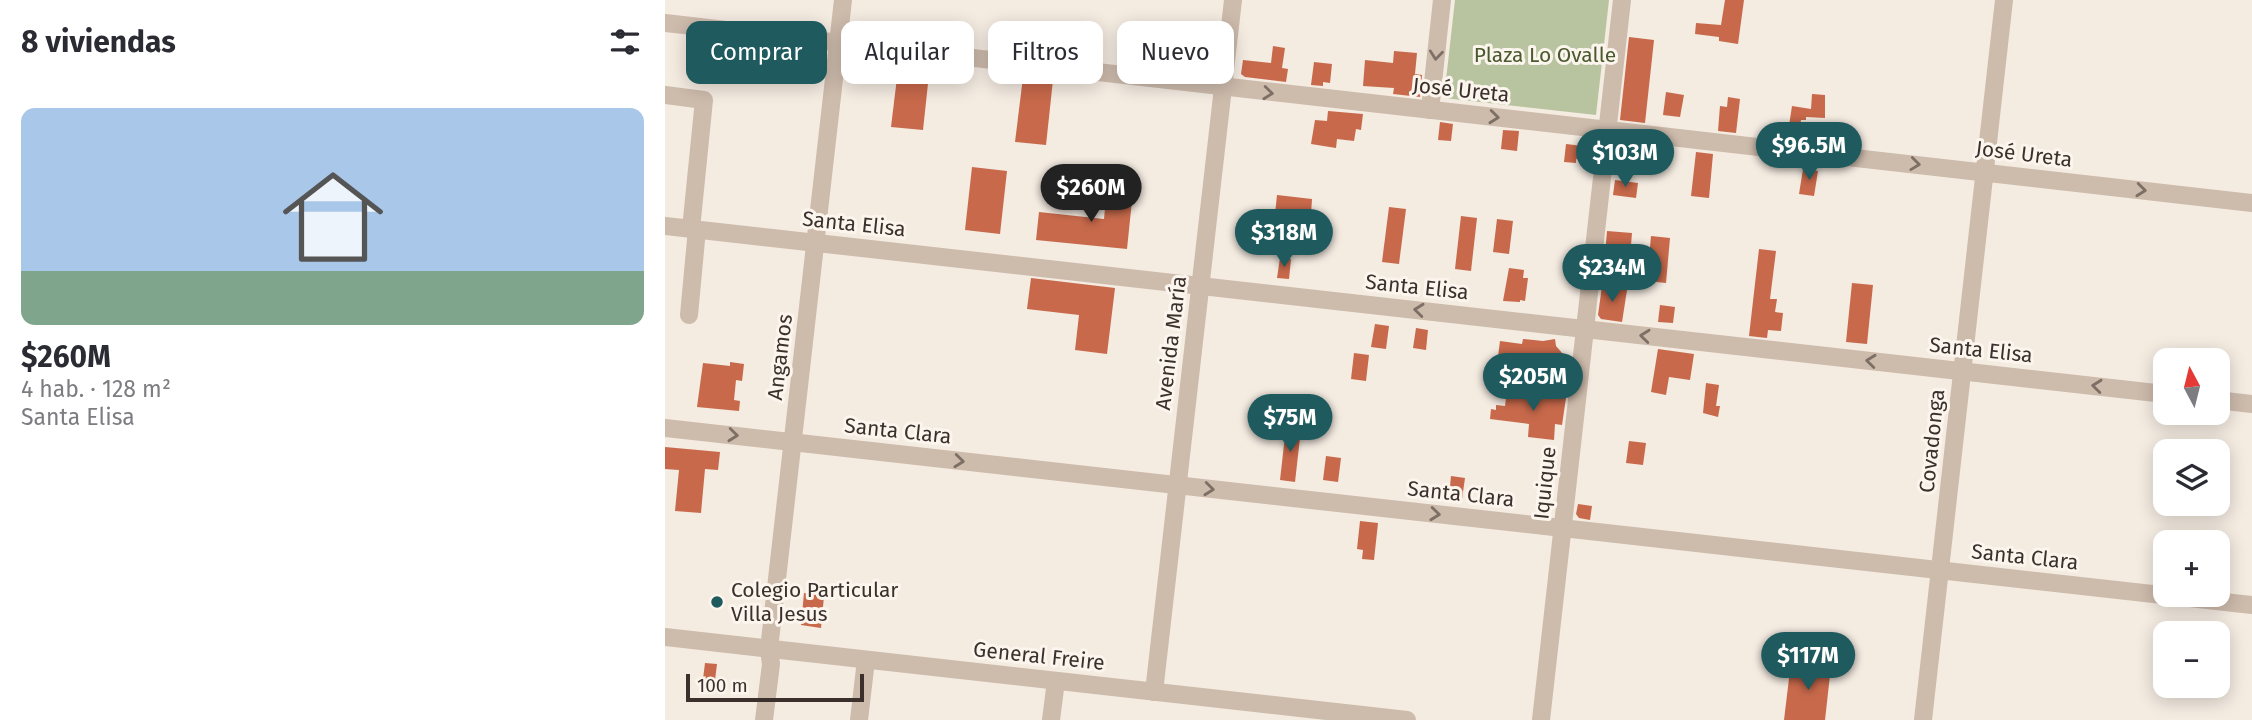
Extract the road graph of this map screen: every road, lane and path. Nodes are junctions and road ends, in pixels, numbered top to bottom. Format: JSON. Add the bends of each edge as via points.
{"nodes":[{"id":1,"x":843,"y":0,"type":"edge"},
{"id":2,"x":1233,"y":0,"type":"edge"},
{"id":3,"x":1442,"y":0,"type":"edge"},
{"id":4,"x":1622,"y":0,"type":"edge"},
{"id":5,"x":2004,"y":0,"type":"edge"},
{"id":6,"x":665,"y":23,"type":"edge"},
{"id":7,"x":839,"y":42,"type":"junction"},
{"id":8,"x":1223,"y":88,"type":"junction"},
{"id":9,"x":665,"y":95,"type":"edge"},
{"id":10,"x":1430,"y":110,"type":"junction"},
{"id":11,"x":1608,"y":129,"type":"junction"},
{"id":12,"x":1984,"y":172,"type":"junction"},
{"id":13,"x":2252,"y":203,"type":"edge"},
{"id":14,"x":665,"y":226,"type":"edge"},
{"id":15,"x":694,"y":229,"type":"junction"},
{"id":16,"x":816,"y":243,"type":"junction"},
{"id":17,"x":1200,"y":286,"type":"junction"},
{"id":18,"x":689,"y":315,"type":"dead end"},
{"id":19,"x":1585,"y":329,"type":"junction"},
{"id":20,"x":1962,"y":371,"type":"junction"},
{"id":21,"x":2153,"y":393,"type":"edge"},
{"id":22,"x":2230,"y":401,"type":"edge"},
{"id":23,"x":2252,"y":404,"type":"edge"},
{"id":24,"x":665,"y":428,"type":"edge"},
{"id":25,"x":793,"y":442,"type":"junction"},
{"id":26,"x":1177,"y":485,"type":"junction"},
{"id":27,"x":1562,"y":528,"type":"junction"},
{"id":28,"x":1940,"y":570,"type":"junction"},
{"id":29,"x":2252,"y":605,"type":"edge"},
{"id":30,"x":665,"y":637,"type":"edge"},
{"id":31,"x":769,"y":649,"type":"junction"},
{"id":32,"x":866,"y":660,"type":"junction"},
{"id":33,"x":1056,"y":681,"type":"junction"},
{"id":34,"x":1154,"y":692,"type":"junction"},
{"id":35,"x":1244,"y":711,"type":"edge"},
{"id":36,"x":764,"y":720,"type":"edge"},
{"id":37,"x":859,"y":720,"type":"edge"},
{"id":38,"x":1051,"y":720,"type":"edge"},
{"id":39,"x":1407,"y":720,"type":"edge"},
{"id":40,"x":1541,"y":720,"type":"edge"},
{"id":41,"x":1923,"y":720,"type":"edge"}],
"edges":[{"from":1,"to":7,"type":"street","name":"Angamos"},
{"from":2,"to":8,"type":"street","name":"Avenida María"},
{"from":3,"to":10,"type":"street","one_way":true},
{"from":4,"to":11,"type":"street","name":"Iquique"},
{"from":5,"to":12,"type":"street","name":"Covadonga"},
{"from":6,"to":7,"type":"street","name":"José Ureta"},
{"from":7,"to":8,"type":"street","name":"José Ureta"},
{"from":7,"to":16,"type":"street","name":"Angamos"},
{"from":8,"to":10,"type":"street","name":"José Ureta","one_way":true},
{"from":8,"to":17,"type":"street","name":"Avenida María"},
{"from":9,"to":15,"type":"street","via":[[704,100]]},
{"from":10,"to":11,"type":"street","name":"José Ureta","one_way":true},
{"from":11,"to":12,"type":"street","name":"José Ureta","one_way":true},
{"from":11,"to":19,"type":"street","name":"Iquique"},
{"from":12,"to":13,"type":"street","name":"José Ureta","one_way":true},
{"from":12,"to":20,"type":"street","name":"Covadonga"},
{"from":14,"to":15,"type":"street","name":"Santa Elisa"},
{"from":15,"to":16,"type":"street","name":"Santa Elisa"},
{"from":15,"to":18,"type":"street"},
{"from":16,"to":17,"type":"street","name":"Santa Elisa"},
{"from":16,"to":25,"type":"street","name":"Angamos"},
{"from":19,"to":17,"type":"street","name":"Santa Elisa","one_way":true},
{"from":17,"to":26,"type":"street","name":"Avenida María"},
{"from":20,"to":19,"type":"street","name":"Santa Elisa","one_way":true},
{"from":19,"to":27,"type":"street","name":"Iquique"},
{"from":21,"to":20,"type":"street","name":"Santa Elisa","one_way":true},
{"from":20,"to":28,"type":"street","name":"Covadonga"},
{"from":22,"to":23,"type":"street"},
{"from":24,"to":25,"type":"street","name":"Santa Clara","one_way":true},
{"from":25,"to":26,"type":"street","name":"Santa Clara","one_way":true},
{"from":25,"to":31,"type":"street","name":"Angamos"},
{"from":26,"to":27,"type":"street","name":"Santa Clara","one_way":true},
{"from":26,"to":34,"type":"street","name":"Avenida María"},
{"from":27,"to":28,"type":"street","name":"Santa Clara"},
{"from":27,"to":40,"type":"street","name":"Iquique"},
{"from":28,"to":29,"type":"street","name":"Santa Clara"},
{"from":28,"to":41,"type":"street","name":"Covadonga"},
{"from":30,"to":31,"type":"street","name":"General Freire"},
{"from":31,"to":32,"type":"street","name":"General Freire"},
{"from":31,"to":36,"type":"street","name":"Angamos"},
{"from":32,"to":33,"type":"street","name":"General Freire"},
{"from":32,"to":37,"type":"street"},
{"from":33,"to":34,"type":"street","name":"General Freire"},
{"from":33,"to":38,"type":"street"},
{"from":34,"to":35,"type":"street","name":"General Freire"},
{"from":35,"to":39,"type":"street","name":"General Freire"}]}
